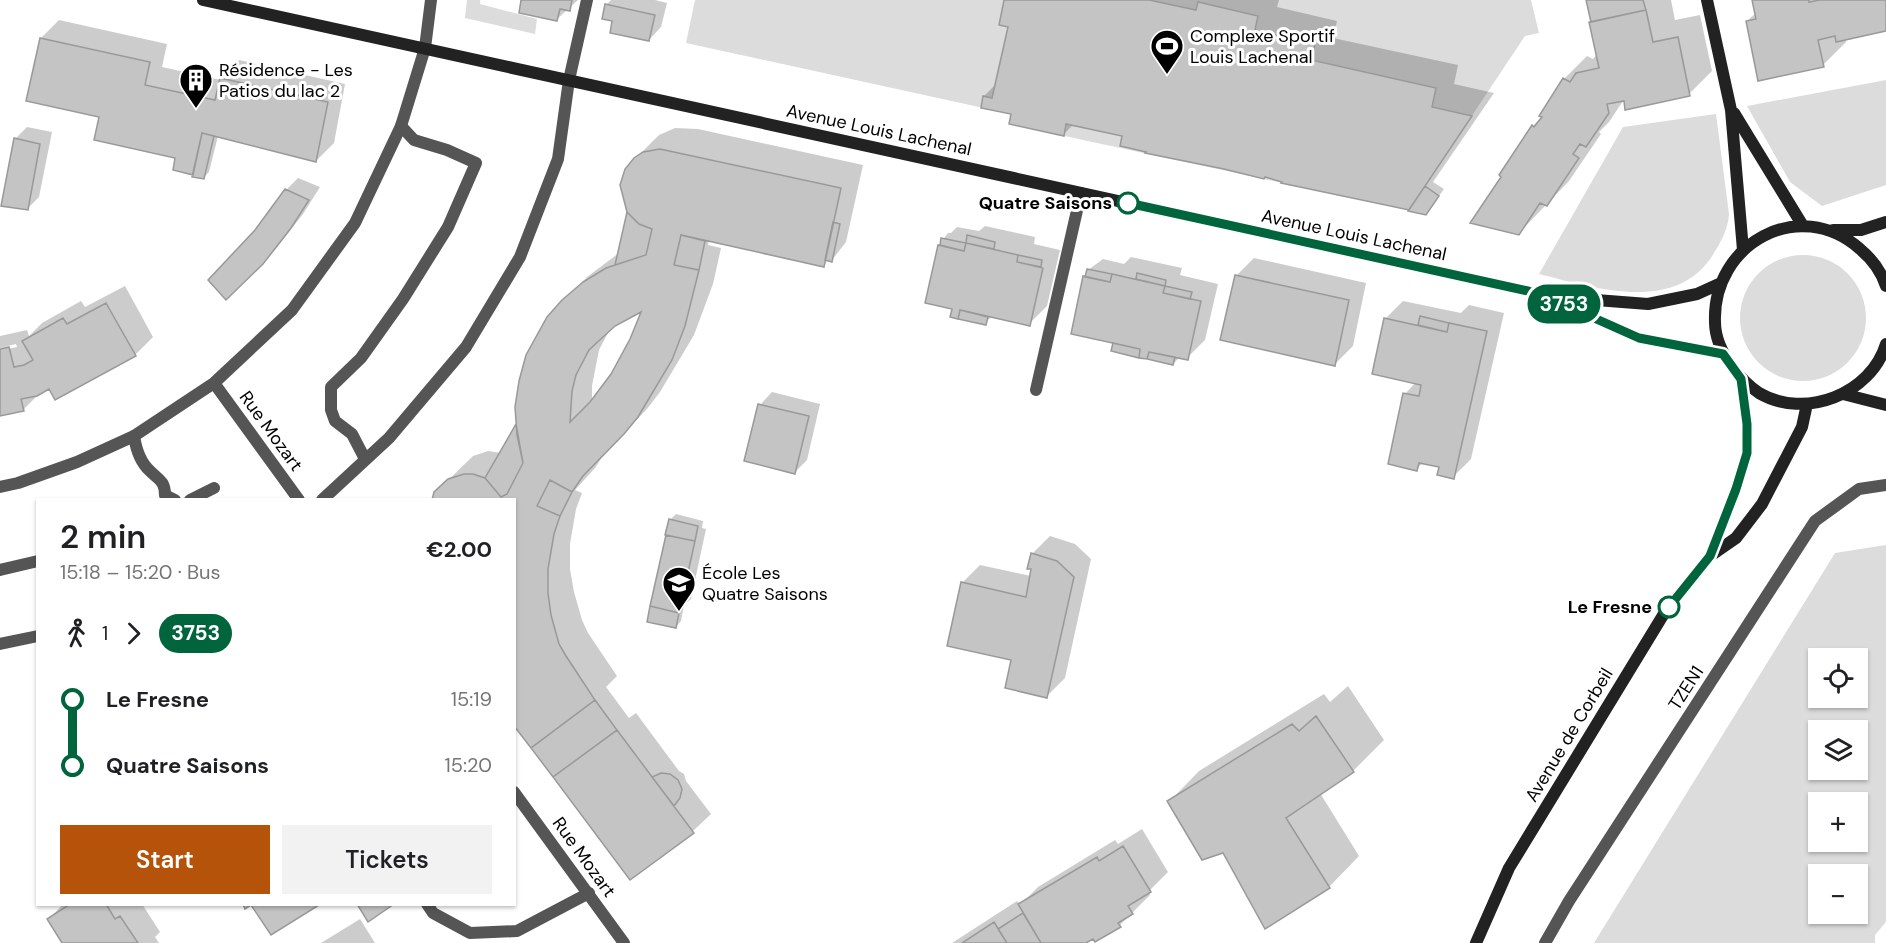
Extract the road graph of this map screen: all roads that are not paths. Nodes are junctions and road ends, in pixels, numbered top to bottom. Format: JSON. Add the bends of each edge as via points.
{"nodes":[{"id":1,"x":203,"y":0,"type":"edge"},
{"id":2,"x":431,"y":0,"type":"edge"},
{"id":3,"x":587,"y":0,"type":"edge"},
{"id":4,"x":1707,"y":0,"type":"edge"},
{"id":5,"x":425,"y":48,"type":"junction"},
{"id":6,"x":569,"y":80,"type":"junction"},
{"id":7,"x":1731,"y":110,"type":"junction"},
{"id":8,"x":401,"y":126,"type":"junction"},
{"id":9,"x":1081,"y":193,"type":"junction"},
{"id":10,"x":1886,"y":222,"type":"edge"},
{"id":11,"x":1803,"y":226,"type":"junction"},
{"id":12,"x":1826,"y":230,"type":"junction"},
{"id":13,"x":1743,"y":249,"type":"junction"},
{"id":14,"x":1719,"y":284,"type":"junction"},
{"id":15,"x":1886,"y":286,"type":"edge"},
{"id":16,"x":1547,"y":297,"type":"junction"},
{"id":17,"x":1886,"y":344,"type":"edge"},
{"id":18,"x":1723,"y":354,"type":"junction"},
{"id":19,"x":1741,"y":379,"type":"junction"},
{"id":20,"x":214,"y":383,"type":"junction"},
{"id":21,"x":1036,"y":390,"type":"dead end"},
{"id":22,"x":1843,"y":394,"type":"junction"},
{"id":23,"x":1807,"y":404,"type":"junction"},
{"id":24,"x":1886,"y":405,"type":"edge"},
{"id":25,"x":134,"y":436,"type":"junction"},
{"id":26,"x":365,"y":459,"type":"junction"},
{"id":27,"x":1886,"y":485,"type":"edge"},
{"id":28,"x":0,"y":487,"type":"edge"},
{"id":29,"x":214,"y":488,"type":"dead end"},
{"id":30,"x":171,"y":498,"type":"edge"},
{"id":31,"x":194,"y":498,"type":"edge"},
{"id":32,"x":298,"y":498,"type":"edge"},
{"id":33,"x":324,"y":498,"type":"edge"},
{"id":34,"x":1710,"y":556,"type":"junction"},
{"id":35,"x":36,"y":562,"type":"edge"},
{"id":36,"x":1,"y":571,"type":"edge"},
{"id":37,"x":36,"y":636,"type":"edge"},
{"id":38,"x":0,"y":644,"type":"edge"},
{"id":39,"x":516,"y":795,"type":"edge"},
{"id":40,"x":589,"y":893,"type":"junction"},
{"id":41,"x":428,"y":906,"type":"edge"},
{"id":42,"x":624,"y":943,"type":"edge"},
{"id":43,"x":1476,"y":943,"type":"edge"},
{"id":44,"x":1545,"y":943,"type":"edge"}],
"edges":[{"from":1,"to":5,"type":"street","name":"Avenue Louis Lachenal"},
{"from":2,"to":5,"type":"street"},
{"from":3,"to":6,"type":"street"},
{"from":4,"to":7,"type":"street"},
{"from":5,"to":6,"type":"street","name":"Avenue Louis Lachenal"},
{"from":5,"to":8,"type":"street"},
{"from":6,"to":9,"type":"street","name":"Avenue Louis Lachenal"},
{"from":6,"to":26,"type":"street","via":[[558,159],[520,257],[466,347],[388,438]]},
{"from":7,"to":11,"type":"street"},
{"from":7,"to":13,"type":"street"},
{"from":8,"to":20,"type":"street","via":[[355,223],[292,310]]},
{"from":8,"to":26,"type":"street","via":[[414,140],[476,163],[447,227],[402,299],[361,358],[331,387],[334,421],[352,434]]},
{"from":9,"to":16,"type":"street","name":"Avenue Louis Lachenal"},
{"from":9,"to":21,"type":"street"},
{"from":10,"to":12,"type":"street","via":[[1861,230]]},
{"from":11,"to":12,"type":"street"},
{"from":11,"to":13,"type":"street","via":[[1781,229]]},
{"from":12,"to":15,"type":"street","via":[[1851,241],[1872,259]]},
{"from":13,"to":14,"type":"street"},
{"from":14,"to":16,"type":"street","name":"Avenue Louis Lachenal","via":[[1697,294],[1648,304]]},
{"from":14,"to":18,"type":"street","via":[[1715,326]]},
{"from":16,"to":18,"type":"street","name":"Avenue Louis Lachenal","via":[[1639,338]]},
{"from":17,"to":22,"type":"street","via":[[1874,367]]},
{"from":18,"to":19,"type":"street"},
{"from":19,"to":23,"type":"street","via":[[1760,393],[1783,402]]},
{"from":19,"to":34,"type":"street","name":"Avenue de Corbeil","via":[[1747,453]]},
{"from":20,"to":25,"type":"street"},
{"from":20,"to":32,"type":"street","name":"Rue Mozart"},
{"from":22,"to":23,"type":"street"},
{"from":22,"to":24,"type":"street"},
{"from":23,"to":34,"type":"street","name":"Avenue de Corbeil","via":[[1802,427],[1762,504],[1736,538]]},
{"from":25,"to":28,"type":"street","via":[[77,462]]},
{"from":25,"to":30,"type":"street","via":[[137,453],[149,471],[160,478],[165,495]]},
{"from":26,"to":33,"type":"street"},
{"from":27,"to":44,"type":"street","name":"TZEN1","via":[[1860,489],[1815,521]]},
{"from":29,"to":31,"type":"street"},
{"from":34,"to":43,"type":"street","name":"Avenue de Corbeil","via":[[1665,612],[1515,858]]},
{"from":35,"to":36,"type":"street"},
{"from":37,"to":38,"type":"street"},
{"from":39,"to":40,"type":"street","name":"Rue Mozart"},
{"from":40,"to":41,"type":"street","via":[[517,931],[470,933],[433,913]]},
{"from":40,"to":42,"type":"street","name":"Rue Mozart"}]}
